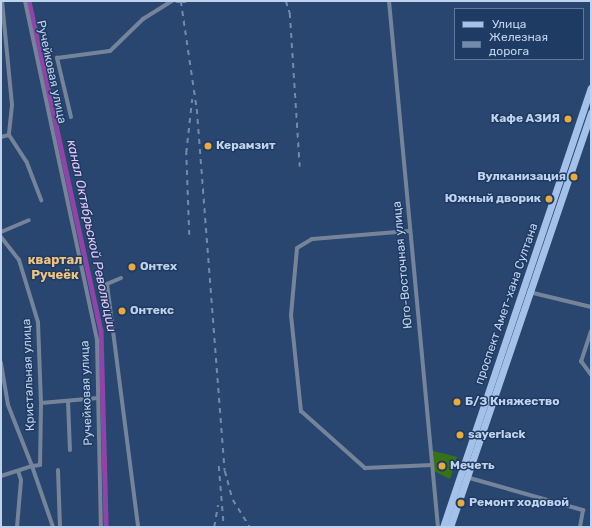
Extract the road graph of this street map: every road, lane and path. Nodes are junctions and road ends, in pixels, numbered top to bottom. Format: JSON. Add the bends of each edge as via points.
{"nodes":[{"id":1,"x":2,"y":1,"type":"edge"},
{"id":2,"x":25,"y":1,"type":"edge"},
{"id":3,"x":172,"y":1,"type":"edge"},
{"id":4,"x":177,"y":1,"type":"edge"},
{"id":5,"x":185,"y":1,"type":"edge"},
{"id":6,"x":389,"y":1,"type":"edge"},
{"id":7,"x":591,"y":88,"type":"edge"},
{"id":8,"x":591,"y":112,"type":"edge"},
{"id":9,"x":71,"y":117,"type":"dead end"},
{"id":10,"x":9,"y":135,"type":"junction"},
{"id":11,"x":1,"y":137,"type":"edge"},
{"id":12,"x":41,"y":200,"type":"dead end"},
{"id":13,"x":29,"y":220,"type":"dead end"},
{"id":14,"x":409,"y":231,"type":"junction"},
{"id":15,"x":1,"y":232,"type":"edge"},
{"id":16,"x":1,"y":237,"type":"edge"},
{"id":17,"x":121,"y":278,"type":"dead end"},
{"id":18,"x":526,"y":291,"type":"junction"},
{"id":19,"x":591,"y":307,"type":"edge"},
{"id":20,"x":591,"y":332,"type":"edge"},
{"id":21,"x":1,"y":363,"type":"edge"},
{"id":22,"x":591,"y":375,"type":"edge"},
{"id":23,"x":98,"y":398,"type":"junction"},
{"id":24,"x":68,"y":401,"type":"junction"},
{"id":25,"x":42,"y":403,"type":"junction"},
{"id":26,"x":70,"y":450,"type":"dead end"},
{"id":27,"x":432,"y":465,"type":"junction"},
{"id":28,"x":32,"y":466,"type":"junction"},
{"id":29,"x":58,"y":470,"type":"dead end"},
{"id":30,"x":18,"y":471,"type":"junction"},
{"id":31,"x":1,"y":476,"type":"edge"},
{"id":32,"x":463,"y":476,"type":"junction"},
{"id":33,"x":17,"y":527,"type":"edge"},
{"id":34,"x":53,"y":527,"type":"edge"},
{"id":35,"x":60,"y":527,"type":"edge"},
{"id":36,"x":101,"y":527,"type":"edge"},
{"id":37,"x":138,"y":527,"type":"edge"},
{"id":38,"x":438,"y":527,"type":"edge"},
{"id":39,"x":443,"y":527,"type":"edge"},
{"id":40,"x":450,"y":527,"type":"edge"},
{"id":41,"x":580,"y":527,"type":"edge"}],
"edges":[{"from":1,"to":10,"type":"street","via":[[12,106]]},
{"from":2,"to":23,"type":"street","name":"Ручейковая улица","via":[[97,341]]},
{"from":3,"to":9,"type":"street","via":[[143,19],[110,52],[57,58]]},
{"from":4,"to":5,"type":"street"},
{"from":6,"to":14,"type":"street","name":"Юго-Восточная улица"},
{"from":7,"to":18,"type":"main road","name":"проспект Амет-хана Султана"},
{"from":8,"to":18,"type":"main road"},
{"from":10,"to":11,"type":"street"},
{"from":10,"to":12,"type":"street","via":[[27,163]]},
{"from":13,"to":15,"type":"street"},
{"from":14,"to":27,"type":"street","name":"Юго-Восточная улица"},
{"from":14,"to":27,"type":"street","via":[[312,239],[297,248],[291,315],[301,411],[365,468]]},
{"from":16,"to":25,"type":"street","name":"Кристальная улица","via":[[19,260],[36,310]]},
{"from":17,"to":37,"type":"street","via":[[107,284]]},
{"from":18,"to":19,"type":"street"},
{"from":18,"to":32,"type":"main road","name":"проспект Амет-хана Султана"},
{"from":20,"to":22,"type":"street","via":[[581,361]]},
{"from":21,"to":28,"type":"street","via":[[8,405]]},
{"from":23,"to":24,"type":"street"},
{"from":23,"to":36,"type":"street","name":"Ручейковая улица"},
{"from":24,"to":25,"type":"street"},
{"from":24,"to":26,"type":"street"},
{"from":25,"to":28,"type":"street","name":"Кристальная улица","via":[[42,462],[40,465]]},
{"from":27,"to":38,"type":"street","name":"Юго-Восточная улица"},
{"from":28,"to":30,"type":"street"},
{"from":28,"to":34,"type":"street"},
{"from":29,"to":35,"type":"street"},
{"from":30,"to":31,"type":"street"},
{"from":30,"to":33,"type":"street","via":[[21,480]]},
{"from":32,"to":39,"type":"main road","name":"проспект Амет-хана Султана"},
{"from":32,"to":40,"type":"main road"},
{"from":32,"to":41,"type":"street","via":[[583,510]]}]}
